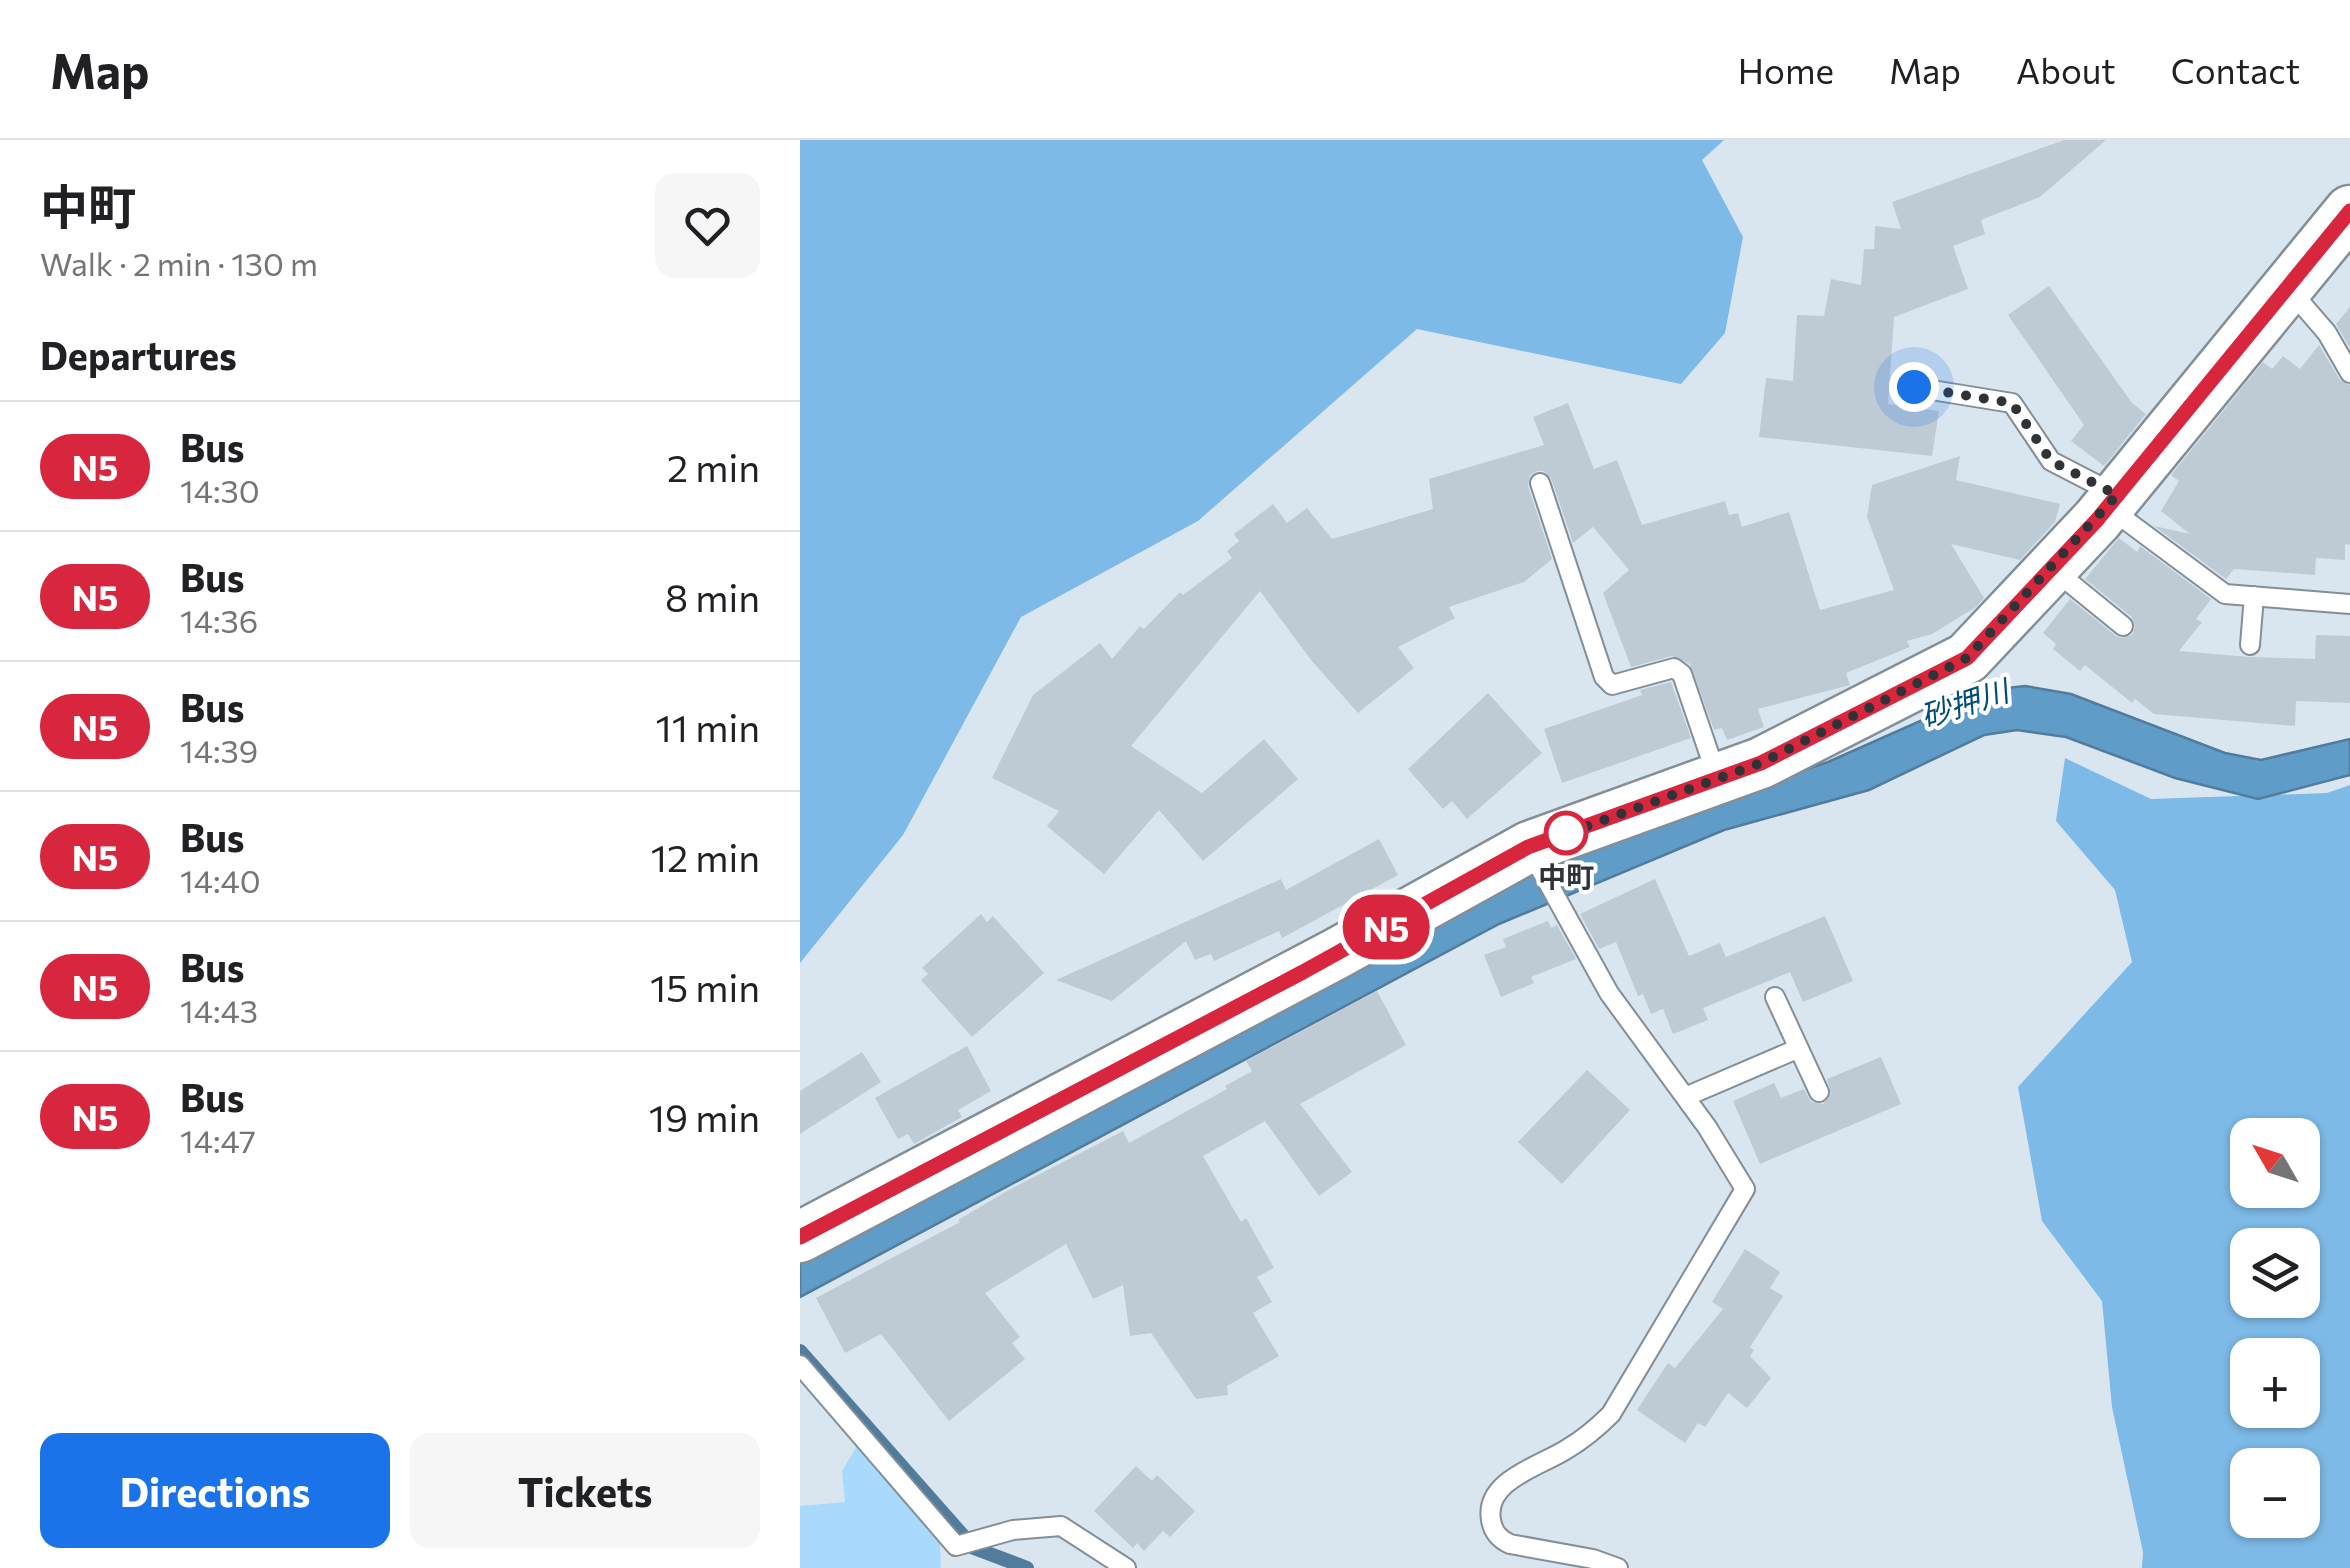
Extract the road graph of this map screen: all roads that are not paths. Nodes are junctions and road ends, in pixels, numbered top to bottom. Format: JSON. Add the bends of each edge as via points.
{"nodes":[{"id":1,"x":2350,"y":211,"type":"edge"},
{"id":2,"x":2286,"y":287,"type":"junction"},
{"id":3,"x":2350,"y":373,"type":"edge"},
{"id":4,"x":1914,"y":387,"type":"dead end"},
{"id":5,"x":1540,"y":483,"type":"dead end"},
{"id":6,"x":2112,"y":501,"type":"junction"},
{"id":7,"x":2052,"y":568,"type":"junction"},
{"id":8,"x":2254,"y":596,"type":"junction"},
{"id":9,"x":2350,"y":604,"type":"edge"},
{"id":10,"x":2123,"y":626,"type":"dead end"},
{"id":11,"x":2250,"y":646,"type":"dead end"},
{"id":12,"x":1718,"y":779,"type":"junction"},
{"id":13,"x":1528,"y":847,"type":"junction"},
{"id":14,"x":1775,"y":997,"type":"dead end"},
{"id":15,"x":1797,"y":1049,"type":"junction"},
{"id":16,"x":1819,"y":1092,"type":"dead end"},
{"id":17,"x":1685,"y":1096,"type":"junction"},
{"id":18,"x":800,"y":1237,"type":"edge"},
{"id":19,"x":800,"y":1365,"type":"edge"},
{"id":20,"x":1126,"y":1568,"type":"edge"},
{"id":21,"x":1618,"y":1568,"type":"edge"}],
"edges":[{"from":1,"to":2,"type":"street"},
{"from":2,"to":3,"type":"lane","via":[[2327,333]]},
{"from":2,"to":6,"type":"street"},
{"from":4,"to":6,"type":"lane","via":[[2012,403],[2051,461]]},
{"from":5,"to":12,"type":"lane","via":[[1604,678],[1612,685],[1674,668],[1682,674]]},
{"from":6,"to":7,"type":"street"},
{"from":6,"to":8,"type":"lane","via":[[2224,594]]},
{"from":7,"to":10,"type":"lane"},
{"from":7,"to":12,"type":"street","via":[[1967,658]]},
{"from":8,"to":9,"type":"lane"},
{"from":8,"to":11,"type":"lane"},
{"from":12,"to":13,"type":"street"},
{"from":13,"to":17,"type":"lane","via":[[1609,992]]},
{"from":13,"to":18,"type":"street"},
{"from":14,"to":15,"type":"lane"},
{"from":15,"to":16,"type":"lane"},
{"from":15,"to":17,"type":"lane"},
{"from":17,"to":21,"type":"lane","via":[[1746,1189],[1611,1414],[1562,1453],[1506,1483],[1490,1509],[1499,1538],[1510,1544]]},
{"from":19,"to":20,"type":"lane","via":[[956,1546],[1013,1530],[1061,1526]]}]}
